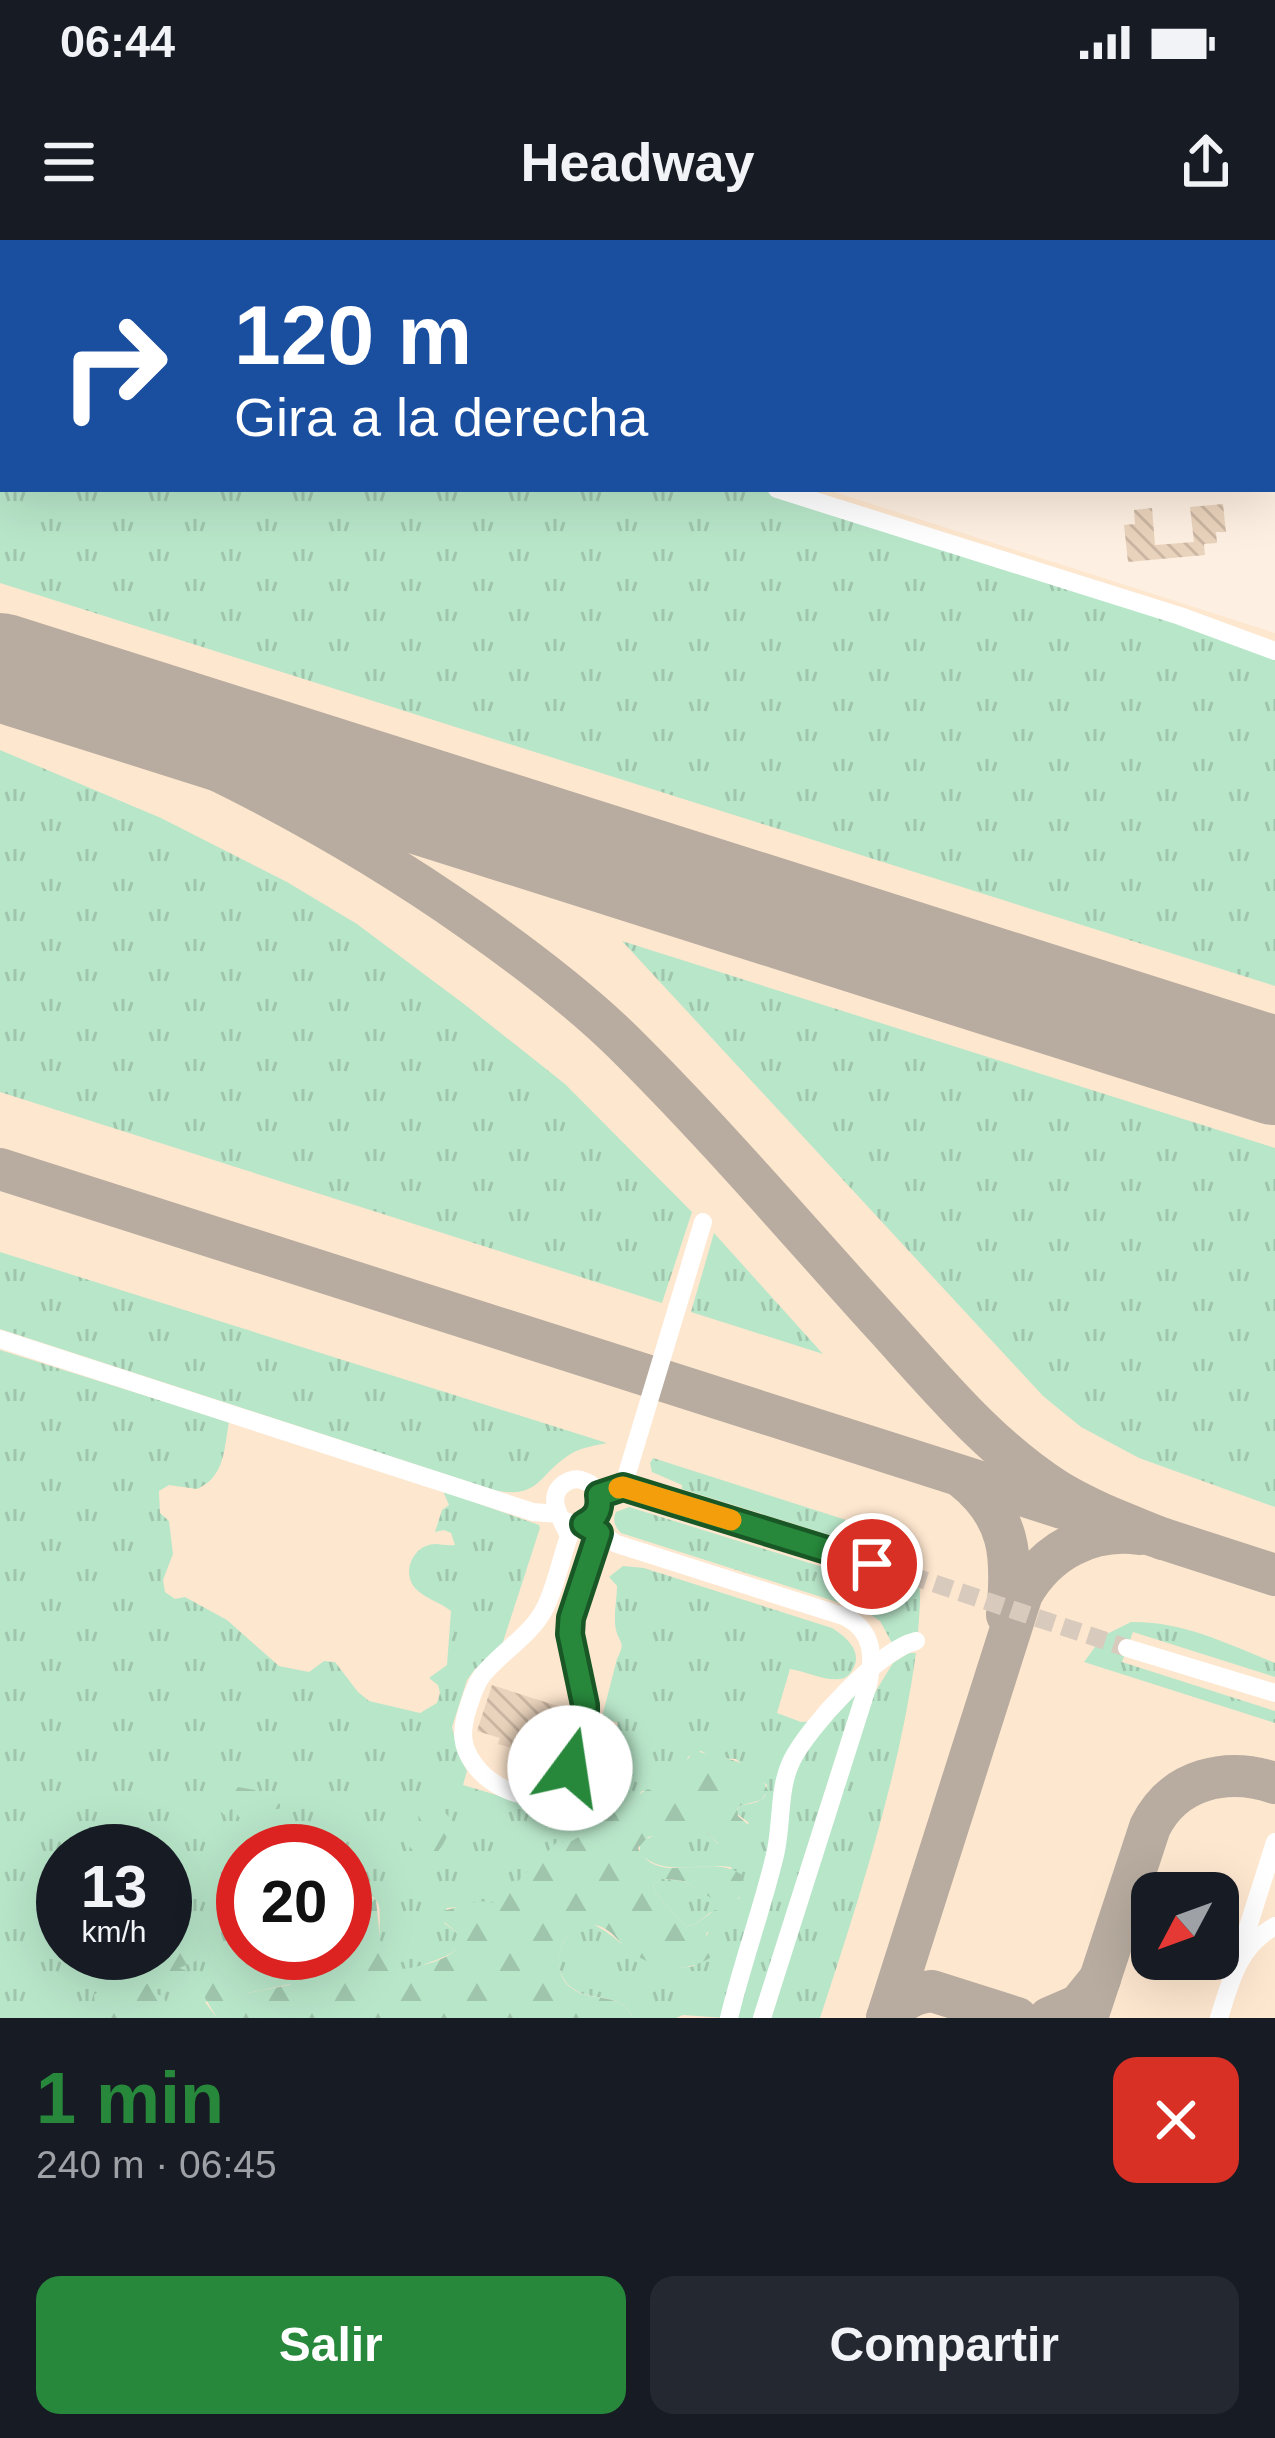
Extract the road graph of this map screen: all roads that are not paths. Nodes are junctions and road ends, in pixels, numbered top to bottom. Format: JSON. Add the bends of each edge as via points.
{"nodes":[{"id":1,"x":787,"y":492,"type":"edge"},
{"id":2,"x":1275,"y":651,"type":"edge"},
{"id":3,"x":704,"y":1222,"type":"dead end"},
{"id":4,"x":0,"y":1339,"type":"edge"},
{"id":5,"x":623,"y":1487,"type":"junction"},
{"id":6,"x":599,"y":1495,"type":"junction"},
{"id":7,"x":560,"y":1517,"type":"junction"},
{"id":8,"x":591,"y":1528,"type":"junction"},
{"id":9,"x":909,"y":1575,"type":"tunnel mouth"},
{"id":10,"x":916,"y":1641,"type":"dead end"},
{"id":11,"x":1126,"y":1648,"type":"tunnel mouth"},
{"id":12,"x":871,"y":1670,"type":"junction"},
{"id":13,"x":1275,"y":1693,"type":"edge"},
{"id":14,"x":1275,"y":1842,"type":"edge"},
{"id":15,"x":1275,"y":1926,"type":"edge"},
{"id":16,"x":1239,"y":1956,"type":"edge"},
{"id":17,"x":1239,"y":1959,"type":"edge"},
{"id":18,"x":1231,"y":1980,"type":"edge"},
{"id":19,"x":729,"y":2018,"type":"edge"},
{"id":20,"x":762,"y":2018,"type":"edge"},
{"id":21,"x":1219,"y":2018,"type":"edge"}],
"edges":[{"from":1,"to":2,"type":"lane"},
{"from":3,"to":5,"type":"lane"},
{"from":4,"to":7,"type":"lane"},
{"from":5,"to":6,"type":"lane"},
{"from":5,"to":9,"type":"lane"},
{"from":6,"to":7,"type":"lane","via":[[583,1480],[568,1481],[555,1499]]},
{"from":6,"to":8,"type":"lane"},
{"from":7,"to":8,"type":"lane"},
{"from":7,"to":8,"type":"lane","via":[[568,1536],[546,1606],[482,1676],[462,1730],[467,1753],[488,1780],[527,1796],[561,1783],[585,1720],[570,1634]]},
{"from":8,"to":12,"type":"lane","via":[[617,1544],[853,1620],[869,1640]]},
{"from":10,"to":12,"type":"lane"},
{"from":11,"to":13,"type":"lane"},
{"from":12,"to":19,"type":"lane","via":[[790,1762],[775,1858]]},
{"from":12,"to":20,"type":"lane"},
{"from":14,"to":16,"type":"lane"},
{"from":15,"to":17,"type":"lane"},
{"from":18,"to":21,"type":"lane"}]}
